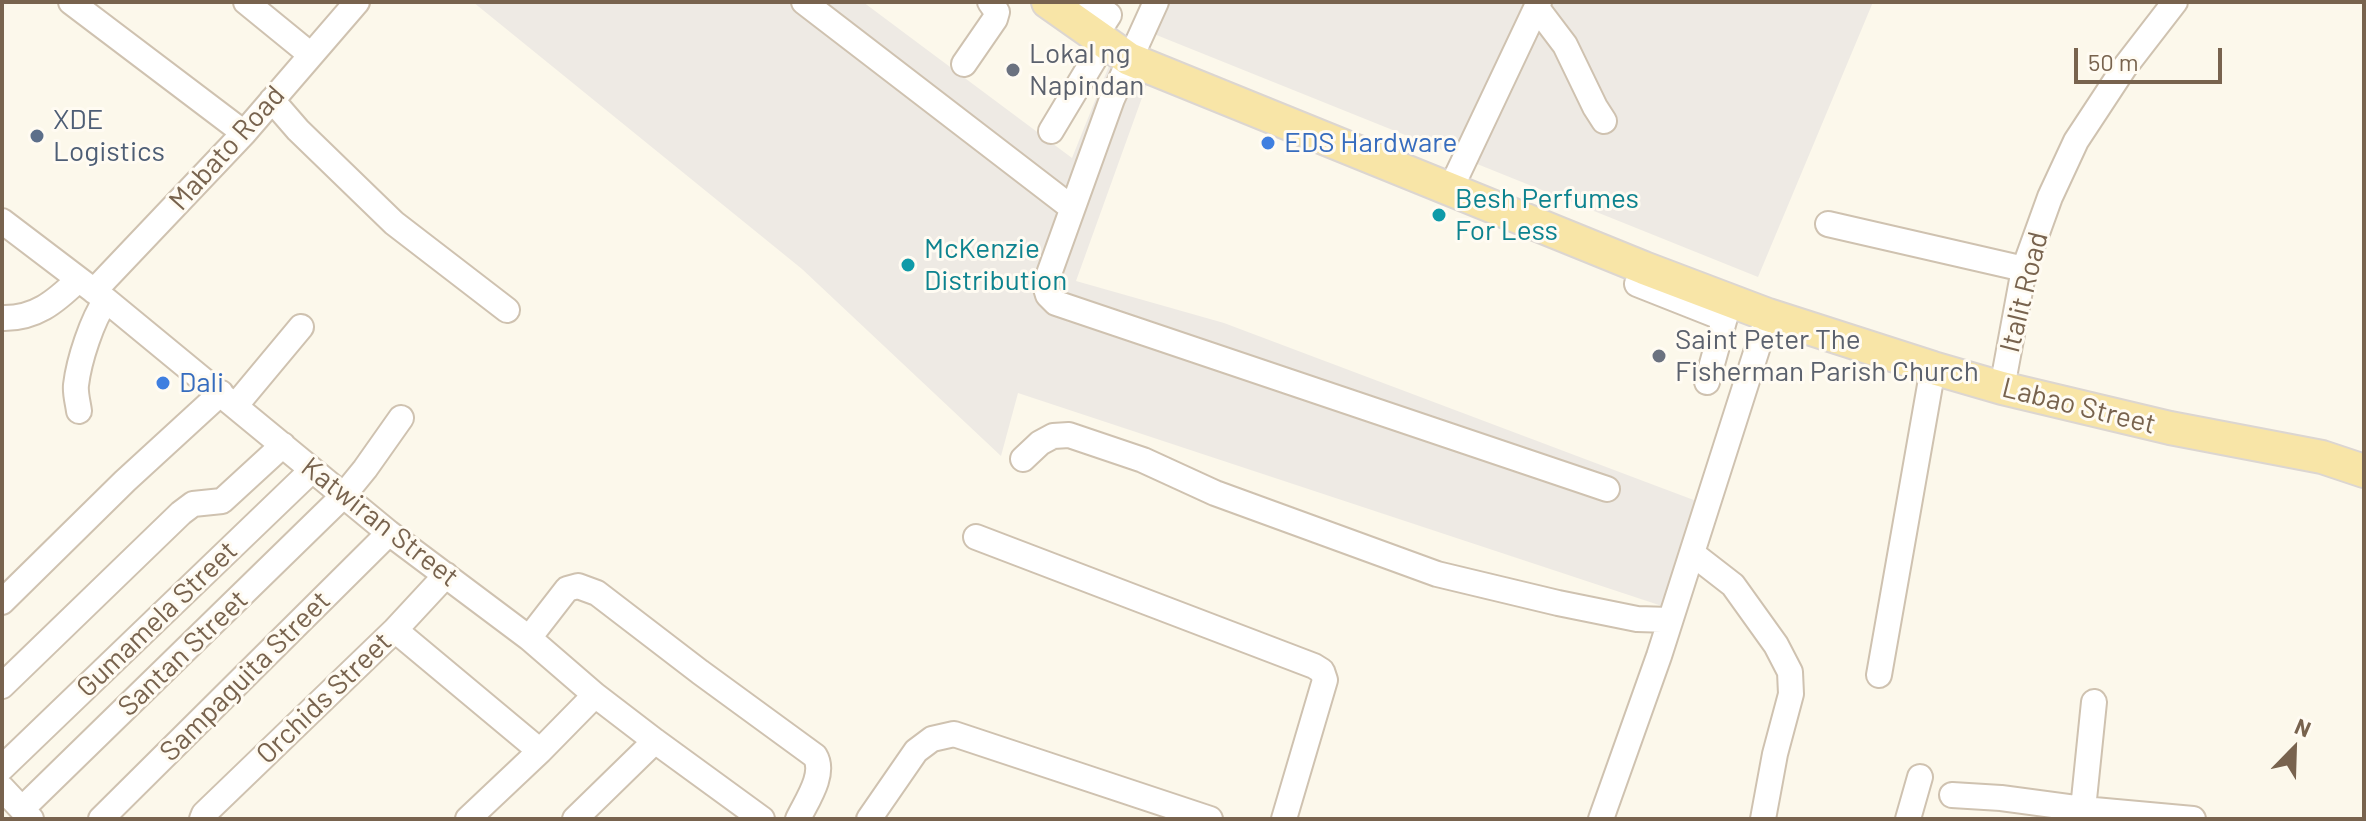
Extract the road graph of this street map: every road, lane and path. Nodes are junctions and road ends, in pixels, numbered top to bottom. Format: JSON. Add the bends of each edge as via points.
{"nodes":[{"id":1,"x":71,"y":2,"type":"edge"},
{"id":2,"x":246,"y":2,"type":"edge"},
{"id":3,"x":357,"y":2,"type":"edge"},
{"id":4,"x":804,"y":2,"type":"edge"},
{"id":5,"x":990,"y":2,"type":"edge"},
{"id":6,"x":1048,"y":2,"type":"edge"},
{"id":7,"x":1091,"y":2,"type":"edge"},
{"id":8,"x":1156,"y":2,"type":"edge"},
{"id":9,"x":2175,"y":2,"type":"edge"},
{"id":10,"x":1538,"y":5,"type":"edge"},
{"id":11,"x":1110,"y":45,"type":"junction"},
{"id":12,"x":311,"y":55,"type":"junction"},
{"id":13,"x":964,"y":64,"type":"dead end"},
{"id":14,"x":272,"y":100,"type":"junction"},
{"id":15,"x":1604,"y":121,"type":"dead end"},
{"id":16,"x":1051,"y":131,"type":"dead end"},
{"id":17,"x":244,"y":133,"type":"junction"},
{"id":18,"x":1451,"y":188,"type":"junction"},
{"id":19,"x":1072,"y":208,"type":"junction"},
{"id":20,"x":2,"y":221,"type":"edge"},
{"id":21,"x":1828,"y":224,"type":"dead end"},
{"id":22,"x":2024,"y":269,"type":"junction"},
{"id":23,"x":93,"y":290,"type":"junction"},
{"id":24,"x":507,"y":310,"type":"dead end"},
{"id":25,"x":1726,"y":310,"type":"junction"},
{"id":26,"x":1768,"y":315,"type":"junction"},
{"id":27,"x":2,"y":318,"type":"edge"},
{"id":28,"x":301,"y":327,"type":"dead end"},
{"id":29,"x":1933,"y":368,"type":"junction"},
{"id":30,"x":1707,"y":382,"type":"dead end"},
{"id":31,"x":2002,"y":388,"type":"junction"},
{"id":32,"x":228,"y":399,"type":"junction"},
{"id":33,"x":79,"y":411,"type":"dead end"},
{"id":34,"x":401,"y":418,"type":"dead end"},
{"id":35,"x":283,"y":445,"type":"junction"},
{"id":36,"x":1023,"y":459,"type":"dead end"},
{"id":37,"x":312,"y":470,"type":"junction"},
{"id":38,"x":2364,"y":471,"type":"edge"},
{"id":39,"x":1607,"y":489,"type":"dead end"},
{"id":40,"x":343,"y":496,"type":"junction"},
{"id":41,"x":389,"y":533,"type":"junction"},
{"id":42,"x":976,"y":537,"type":"dead end"},
{"id":43,"x":1693,"y":554,"type":"junction"},
{"id":44,"x":446,"y":575,"type":"junction"},
{"id":45,"x":2,"y":602,"type":"edge"},
{"id":46,"x":1670,"y":620,"type":"junction"},
{"id":47,"x":395,"y":630,"type":"junction"},
{"id":48,"x":529,"y":638,"type":"junction"},
{"id":49,"x":1879,"y":675,"type":"dead end"},
{"id":50,"x":2,"y":686,"type":"edge"},
{"id":51,"x":595,"y":695,"type":"junction"},
{"id":52,"x":2094,"y":702,"type":"dead end"},
{"id":53,"x":655,"y":741,"type":"junction"},
{"id":54,"x":540,"y":751,"type":"junction"},
{"id":55,"x":2,"y":768,"type":"edge"},
{"id":56,"x":1920,"y":777,"type":"dead end"},
{"id":57,"x":1952,"y":795,"type":"dead end"},
{"id":58,"x":14,"y":806,"type":"edge"},
{"id":59,"x":2083,"y":809,"type":"junction"},
{"id":60,"x":101,"y":819,"type":"edge"},
{"id":61,"x":202,"y":819,"type":"edge"},
{"id":62,"x":468,"y":819,"type":"edge"},
{"id":63,"x":575,"y":819,"type":"edge"},
{"id":64,"x":762,"y":819,"type":"edge"},
{"id":65,"x":798,"y":819,"type":"edge"},
{"id":66,"x":869,"y":819,"type":"edge"},
{"id":67,"x":1210,"y":819,"type":"edge"},
{"id":68,"x":1284,"y":819,"type":"edge"},
{"id":69,"x":1601,"y":819,"type":"edge"},
{"id":70,"x":1763,"y":819,"type":"edge"},
{"id":71,"x":1908,"y":819,"type":"edge"},
{"id":72,"x":2193,"y":819,"type":"edge"}],
"edges":[{"from":1,"to":17,"type":"street"},
{"from":2,"to":12,"type":"street"},
{"from":3,"to":12,"type":"street","name":"Mabato Road"},
{"from":4,"to":19,"type":"street"},
{"from":5,"to":13,"type":"street","via":[[995,19]]},
{"from":6,"to":11,"type":"main road","name":"Labao Street"},
{"from":7,"to":11,"type":"street","via":[[1109,15]]},
{"from":8,"to":11,"type":"street"},
{"from":9,"to":22,"type":"street","name":"Italit Road","via":[[2076,141]]},
{"from":10,"to":15,"type":"street"},
{"from":10,"to":18,"type":"street"},
{"from":11,"to":16,"type":"street"},
{"from":11,"to":18,"type":"main road","name":"Labao Street","via":[[1357,161]]},
{"from":11,"to":19,"type":"street","via":[[1112,99]]},
{"from":12,"to":14,"type":"street","name":"Mabato Road"},
{"from":14,"to":17,"type":"street","name":"Mabato Road"},
{"from":14,"to":24,"type":"street","via":[[394,223]]},
{"from":17,"to":23,"type":"street","name":"Mabato Road"},
{"from":18,"to":25,"type":"main road","name":"Labao Street","via":[[1637,285]]},
{"from":19,"to":39,"type":"street","via":[[1045,285],[1056,303]]},
{"from":20,"to":23,"type":"street","name":"Katwiran Street"},
{"from":21,"to":22,"type":"street"},
{"from":22,"to":31,"type":"street","name":"Italit Road"},
{"from":23,"to":27,"type":"street","via":[[36,313]]},
{"from":23,"to":32,"type":"street","name":"Katwiran Street"},
{"from":23,"to":33,"type":"street","via":[[98,312],[76,387]]},
{"from":25,"to":26,"type":"main road","name":"Labao Street"},
{"from":25,"to":30,"type":"street"},
{"from":26,"to":29,"type":"main road","name":"Labao Street"},
{"from":26,"to":43,"type":"street"},
{"from":28,"to":32,"type":"street"},
{"from":29,"to":31,"type":"main road","name":"Labao Street"},
{"from":29,"to":49,"type":"street"},
{"from":31,"to":38,"type":"main road","name":"Labao Street","via":[[2322,457]]},
{"from":32,"to":35,"type":"street","name":"Katwiran Street"},
{"from":32,"to":45,"type":"street","via":[[125,481]]},
{"from":34,"to":40,"type":"street","name":"Santan Street"},
{"from":35,"to":37,"type":"street","name":"Katwiran Street"},
{"from":35,"to":50,"type":"street","via":[[222,501],[193,504],[181,513]]},
{"from":36,"to":46,"type":"street","via":[[1053,436],[1069,435],[1437,574],[1574,607]]},
{"from":37,"to":40,"type":"street","name":"Katwiran Street"},
{"from":37,"to":55,"type":"street","name":"Gumamela Street"},
{"from":40,"to":41,"type":"street","name":"Katwiran Street"},
{"from":40,"to":58,"type":"street","name":"Santan Street"},
{"from":41,"to":44,"type":"street","name":"Katwiran Street"},
{"from":41,"to":60,"type":"street","name":"Sampaguita Street"},
{"from":42,"to":68,"type":"street","via":[[1322,671],[1325,680]]},
{"from":43,"to":46,"type":"street"},
{"from":43,"to":70,"type":"street","via":[[1733,585],[1790,672],[1791,694]]},
{"from":44,"to":47,"type":"street","name":"Orchids Street"},
{"from":44,"to":48,"type":"street","name":"Katwiran Street"},
{"from":46,"to":69,"type":"street"},
{"from":47,"to":54,"type":"street"},
{"from":47,"to":61,"type":"street","name":"Orchids Street"},
{"from":48,"to":51,"type":"street","name":"Katwiran Street"},
{"from":48,"to":65,"type":"street","via":[[567,589],[578,586],[597,593],[815,756],[819,773]]},
{"from":51,"to":53,"type":"street","name":"Katwiran Street"},
{"from":51,"to":54,"type":"street"},
{"from":52,"to":59,"type":"street"},
{"from":53,"to":63,"type":"street"},
{"from":53,"to":64,"type":"street","name":"Katwiran Street"},
{"from":54,"to":62,"type":"street"},
{"from":56,"to":71,"type":"street"},
{"from":57,"to":59,"type":"street"},
{"from":59,"to":72,"type":"street"},
{"from":66,"to":67,"type":"street","via":[[916,751],[932,739],[954,734]]}]}
